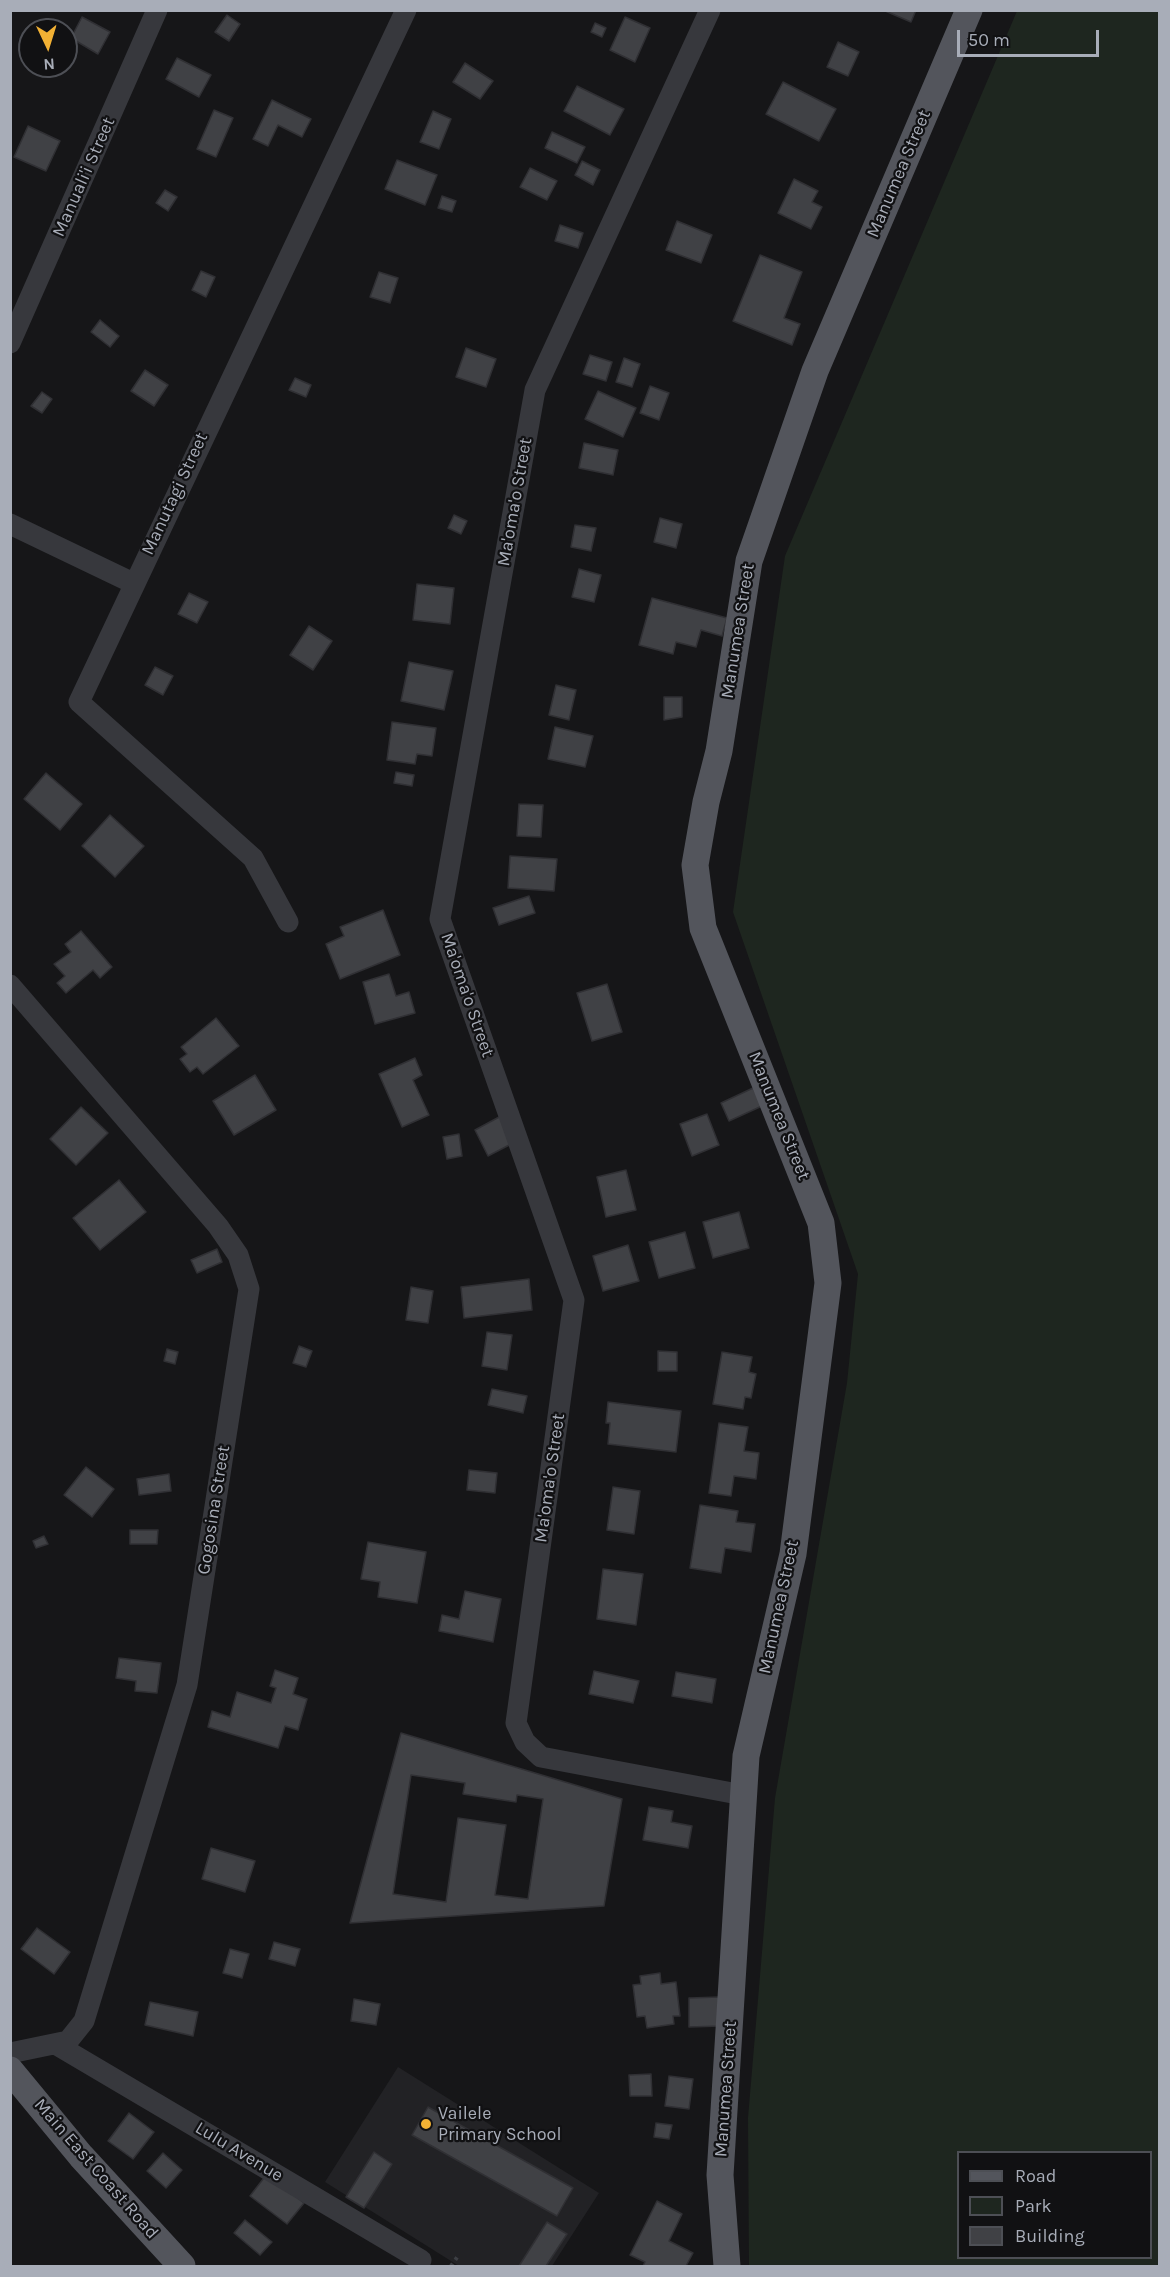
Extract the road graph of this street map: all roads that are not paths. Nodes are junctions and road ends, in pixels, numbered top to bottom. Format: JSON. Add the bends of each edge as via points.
{"nodes":[{"id":1,"x":157,"y":10,"type":"edge"},
{"id":2,"x":406,"y":10,"type":"edge"},
{"id":3,"x":710,"y":10,"type":"edge"},
{"id":4,"x":969,"y":10,"type":"edge"},
{"id":5,"x":10,"y":343,"type":"edge"},
{"id":6,"x":10,"y":524,"type":"edge"},
{"id":7,"x":133,"y":583,"type":"junction"},
{"id":8,"x":288,"y":922,"type":"dead end"},
{"id":9,"x":10,"y":985,"type":"edge"},
{"id":10,"x":743,"y":1795,"type":"junction"},
{"id":11,"x":57,"y":2045,"type":"junction"},
{"id":12,"x":10,"y":2053,"type":"edge"},
{"id":13,"x":10,"y":2070,"type":"edge"},
{"id":14,"x":421,"y":2260,"type":"dead end"},
{"id":15,"x":182,"y":2266,"type":"edge"},
{"id":16,"x":727,"y":2266,"type":"edge"}],
"edges":[{"from":1,"to":5,"type":"street","name":"Manuali'i Street"},
{"from":2,"to":7,"type":"street","name":"Manutagi Street"},
{"from":3,"to":10,"type":"street","name":"Ma'oma'o Street","via":[[535,390],[440,919],[574,1300],[516,1723],[525,1742],[541,1757]]},
{"from":4,"to":10,"type":"main road","name":"Manumea Street","via":[[814,371],[749,561],[719,751],[695,865],[703,928],[822,1223],[828,1283],[793,1554],[746,1756]]},
{"from":6,"to":7,"type":"street"},
{"from":7,"to":8,"type":"street","name":"Manutagi Street","via":[[79,702],[253,858]]},
{"from":9,"to":11,"type":"street","name":"Gogosina Street","via":[[218,1226],[238,1255],[249,1289],[187,1685],[84,2021],[68,2041]]},
{"from":10,"to":16,"type":"main road","name":"Manumea Street","via":[[720,2175]]},
{"from":11,"to":12,"type":"street"},
{"from":11,"to":14,"type":"street","name":"Lulu Avenue"},
{"from":13,"to":15,"type":"main road","name":"Main East Coast Road","via":[[81,2156]]}]}
